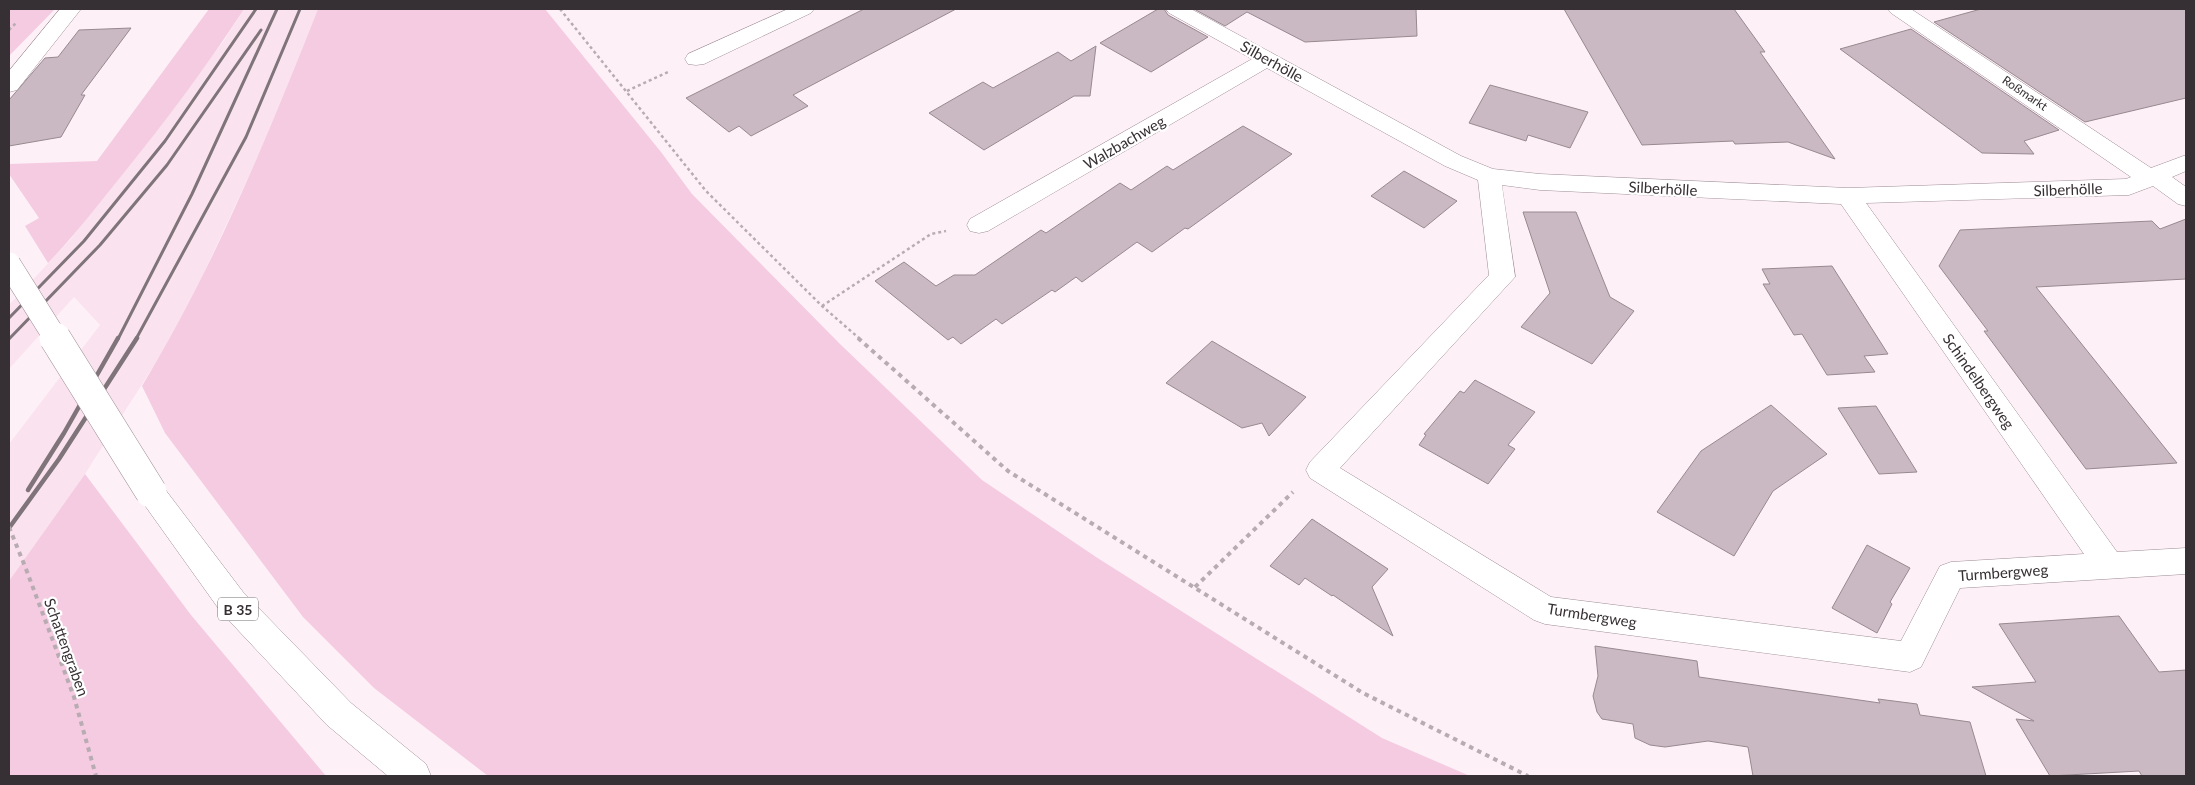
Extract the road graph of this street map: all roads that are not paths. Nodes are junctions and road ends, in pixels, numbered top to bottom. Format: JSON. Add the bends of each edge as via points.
{"nodes":[{"id":1,"x":71,"y":9,"type":"edge"},
{"id":2,"x":1176,"y":9,"type":"edge"},
{"id":3,"x":1898,"y":9,"type":"edge"},
{"id":4,"x":795,"y":10,"type":"edge"},
{"id":5,"x":1268,"y":58,"type":"junction"},
{"id":6,"x":696,"y":60,"type":"road end"},
{"id":7,"x":9,"y":85,"type":"edge"},
{"id":8,"x":2186,"y":162,"type":"edge"},
{"id":9,"x":1489,"y":176,"type":"junction"},
{"id":10,"x":2154,"y":178,"type":"junction"},
{"id":11,"x":1848,"y":196,"type":"junction"},
{"id":12,"x":2186,"y":198,"type":"edge"},
{"id":13,"x":979,"y":225,"type":"road end"},
{"id":14,"x":9,"y":264,"type":"edge"},
{"id":15,"x":2186,"y":561,"type":"edge"},
{"id":16,"x":2109,"y":565,"type":"junction"},
{"id":17,"x":414,"y":776,"type":"edge"}],
"edges":[{"from":1,"to":7,"type":"street"},
{"from":2,"to":5,"type":"street","name":"Silberhölle"},
{"from":3,"to":10,"type":"street","name":"Roßmarkt"},
{"from":4,"to":6,"type":"street"},
{"from":5,"to":9,"type":"street","name":"Silberhölle","via":[[1453,160]]},
{"from":5,"to":13,"type":"street","name":"Walzbachweg"},
{"from":8,"to":10,"type":"street","name":"Silberhölle"},
{"from":9,"to":11,"type":"street","name":"Silberhölle","via":[[1540,182]]},
{"from":9,"to":16,"type":"street","name":"Turmbergweg","via":[[1502,277],[1320,470],[1545,610],[1910,657],[1951,575]]},
{"from":10,"to":11,"type":"street","name":"Silberhölle","via":[[2129,187]]},
{"from":10,"to":12,"type":"street","name":"Roßmarkt"},
{"from":11,"to":16,"type":"street","name":"Schindelbergweg"},
{"from":14,"to":17,"type":"street","number":"B 35","bridge":true,"via":[[151,492],[232,602],[339,714]]},
{"from":15,"to":16,"type":"street","name":"Turmbergweg"}]}
